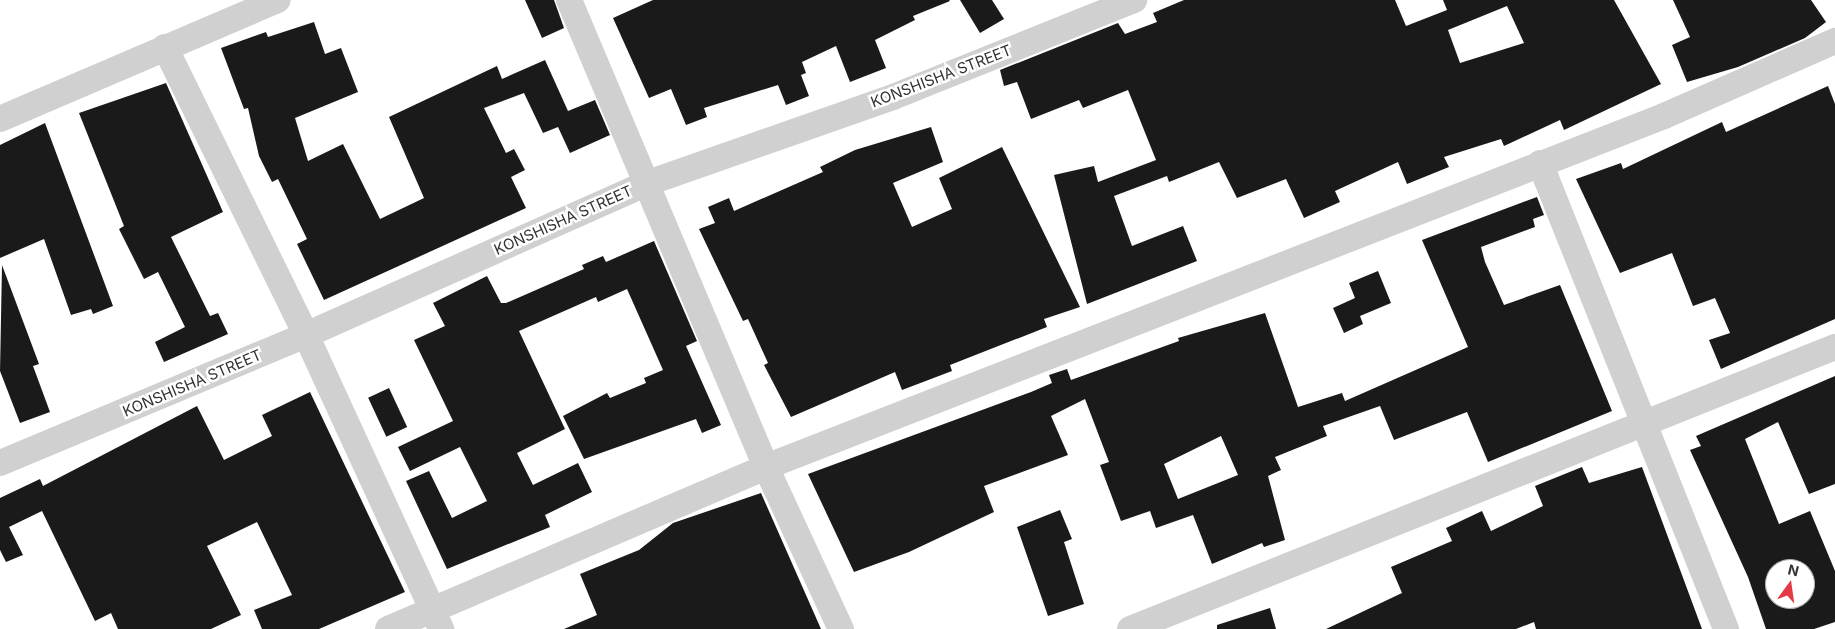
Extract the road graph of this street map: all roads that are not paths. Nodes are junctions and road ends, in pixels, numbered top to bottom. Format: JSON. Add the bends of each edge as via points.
{"nodes":[{"id":1,"x":278,"y":0,"type":"edge"},
{"id":2,"x":569,"y":0,"type":"edge"},
{"id":3,"x":1134,"y":0,"type":"edge"},
{"id":4,"x":1835,"y":41,"type":"edge"},
{"id":5,"x":166,"y":47,"type":"junction"},
{"id":6,"x":0,"y":119,"type":"edge"},
{"id":7,"x":1540,"y":163,"type":"junction"},
{"id":8,"x":645,"y":184,"type":"junction"},
{"id":9,"x":306,"y":335,"type":"junction"},
{"id":10,"x":1835,"y":347,"type":"edge"},
{"id":11,"x":1646,"y":423,"type":"junction"},
{"id":12,"x":0,"y":463,"type":"edge"},
{"id":13,"x":766,"y":467,"type":"junction"},
{"id":14,"x":437,"y":618,"type":"edge"},
{"id":15,"x":388,"y":629,"type":"edge"},
{"id":16,"x":841,"y":629,"type":"edge"},
{"id":17,"x":1130,"y":629,"type":"edge"},
{"id":18,"x":1726,"y":629,"type":"edge"}],
"edges":[{"from":1,"to":5,"type":"street"},
{"from":2,"to":8,"type":"street"},
{"from":3,"to":8,"type":"street","name":"KONSHISHA STREET","via":[[892,97]]},
{"from":4,"to":7,"type":"street"},
{"from":5,"to":6,"type":"street"},
{"from":5,"to":9,"type":"street"},
{"from":7,"to":11,"type":"street"},
{"from":7,"to":13,"type":"street"},
{"from":8,"to":9,"type":"street","name":"KONSHISHA STREET"},
{"from":8,"to":13,"type":"street"},
{"from":9,"to":12,"type":"street","name":"KONSHISHA STREET"},
{"from":9,"to":14,"type":"street"},
{"from":10,"to":11,"type":"street"},
{"from":11,"to":17,"type":"street"},
{"from":11,"to":18,"type":"street"},
{"from":13,"to":14,"type":"street"},
{"from":13,"to":16,"type":"street"},
{"from":14,"to":15,"type":"street"}]}
